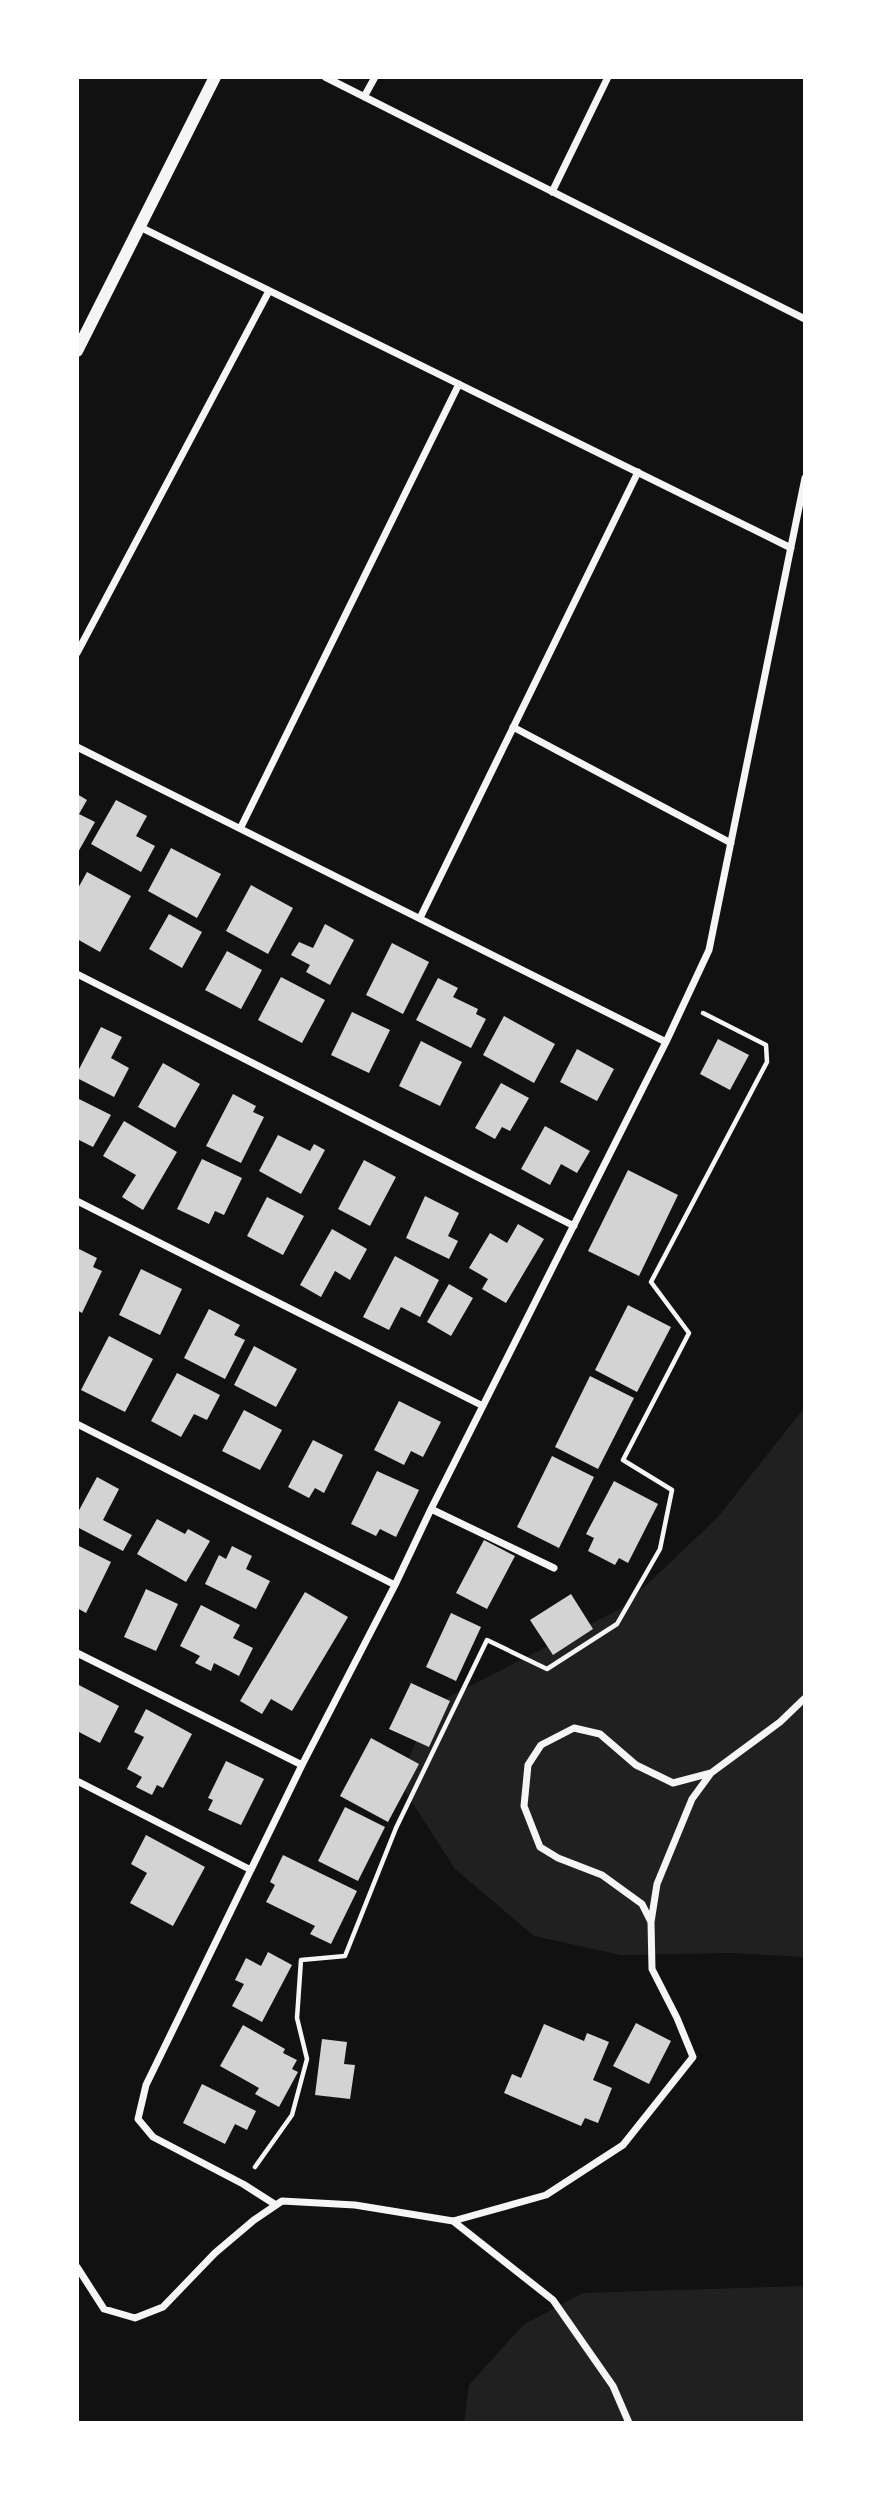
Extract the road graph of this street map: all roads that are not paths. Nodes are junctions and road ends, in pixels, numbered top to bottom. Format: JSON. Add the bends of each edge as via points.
{"nodes":[{"id":1,"x":215,"y":77,"type":"edge"},
{"id":2,"x":325,"y":77,"type":"edge"},
{"id":3,"x":375,"y":77,"type":"edge"},
{"id":4,"x":608,"y":77,"type":"edge"},
{"id":5,"x":364,"y":97,"type":"junction"},
{"id":6,"x":552,"y":192,"type":"junction"},
{"id":7,"x":140,"y":227,"type":"junction"},
{"id":8,"x":269,"y":291,"type":"junction"},
{"id":9,"x":805,"y":320,"type":"edge"},
{"id":10,"x":77,"y":351,"type":"edge"},
{"id":11,"x":459,"y":384,"type":"junction"},
{"id":12,"x":638,"y":472,"type":"junction"},
{"id":13,"x":805,"y":478,"type":"edge"},
{"id":14,"x":791,"y":548,"type":"junction"},
{"id":15,"x":77,"y":653,"type":"edge"},
{"id":16,"x":513,"y":727,"type":"junction"},
{"id":17,"x":77,"y":747,"type":"edge"},
{"id":18,"x":241,"y":827,"type":"junction"},
{"id":19,"x":731,"y":843,"type":"junction"},
{"id":20,"x":421,"y":918,"type":"junction"},
{"id":21,"x":77,"y":974,"type":"edge"},
{"id":22,"x":666,"y":1042,"type":"junction"},
{"id":23,"x":77,"y":1201,"type":"edge"},
{"id":24,"x":574,"y":1226,"type":"junction"},
{"id":25,"x":483,"y":1406,"type":"junction"},
{"id":26,"x":77,"y":1424,"type":"edge"},
{"id":27,"x":431,"y":1509,"type":"junction"},
{"id":28,"x":554,"y":1568,"type":"dead end"},
{"id":29,"x":395,"y":1585,"type":"junction"},
{"id":30,"x":77,"y":1653,"type":"edge"},
{"id":31,"x":805,"y":1698,"type":"edge"},
{"id":32,"x":302,"y":1765,"type":"junction"},
{"id":33,"x":711,"y":1773,"type":"junction"},
{"id":34,"x":77,"y":1781,"type":"edge"},
{"id":35,"x":251,"y":1870,"type":"junction"},
{"id":36,"x":651,"y":1922,"type":"junction"},
{"id":37,"x":276,"y":2205,"type":"junction"},
{"id":38,"x":453,"y":2221,"type":"junction"},
{"id":39,"x":77,"y":2267,"type":"edge"},
{"id":40,"x":629,"y":2423,"type":"edge"}],
"edges":[{"from":1,"to":7,"type":"street"},
{"from":2,"to":5,"type":"street"},
{"from":3,"to":5,"type":"street"},
{"from":4,"to":6,"type":"street"},
{"from":5,"to":6,"type":"street"},
{"from":6,"to":9,"type":"street"},
{"from":7,"to":8,"type":"street"},
{"from":7,"to":10,"type":"street"},
{"from":8,"to":11,"type":"street"},
{"from":8,"to":15,"type":"street"},
{"from":11,"to":12,"type":"street"},
{"from":11,"to":18,"type":"street"},
{"from":12,"to":14,"type":"street"},
{"from":12,"to":16,"type":"street"},
{"from":13,"to":14,"type":"street"},
{"from":14,"to":19,"type":"street"},
{"from":16,"to":19,"type":"street"},
{"from":16,"to":20,"type":"street"},
{"from":17,"to":18,"type":"street"},
{"from":18,"to":20,"type":"street"},
{"from":19,"to":22,"type":"street","via":[[709,950]]},
{"from":20,"to":22,"type":"street"},
{"from":21,"to":24,"type":"street"},
{"from":22,"to":24,"type":"street"},
{"from":23,"to":25,"type":"street"},
{"from":24,"to":25,"type":"street"},
{"from":25,"to":27,"type":"street"},
{"from":26,"to":29,"type":"street"},
{"from":27,"to":28,"type":"street"},
{"from":27,"to":29,"type":"street"},
{"from":29,"to":32,"type":"street"},
{"from":30,"to":32,"type":"street"},
{"from":31,"to":33,"type":"street"},
{"from":32,"to":35,"type":"street"},
{"from":33,"to":36,"type":"street","via":[[692,1799],[657,1884]]},
{"from":33,"to":36,"type":"street","via":[[673,1783],[636,1765],[600,1734],[574,1728],[541,1745],[528,1765],[524,1806],[540,1847],[602,1875],[642,1904]]},
{"from":34,"to":35,"type":"street"},
{"from":35,"to":37,"type":"street","via":[[146,2085],[138,2119],[153,2137]]},
{"from":36,"to":38,"type":"street","via":[[652,1969],[693,2057],[624,2145],[546,2195]]},
{"from":37,"to":38,"type":"street","via":[[355,2205]]},
{"from":37,"to":39,"type":"street","via":[[215,2253],[163,2307],[135,2318],[104,2309]]},
{"from":38,"to":40,"type":"street","via":[[553,2300],[613,2386]]}]}
